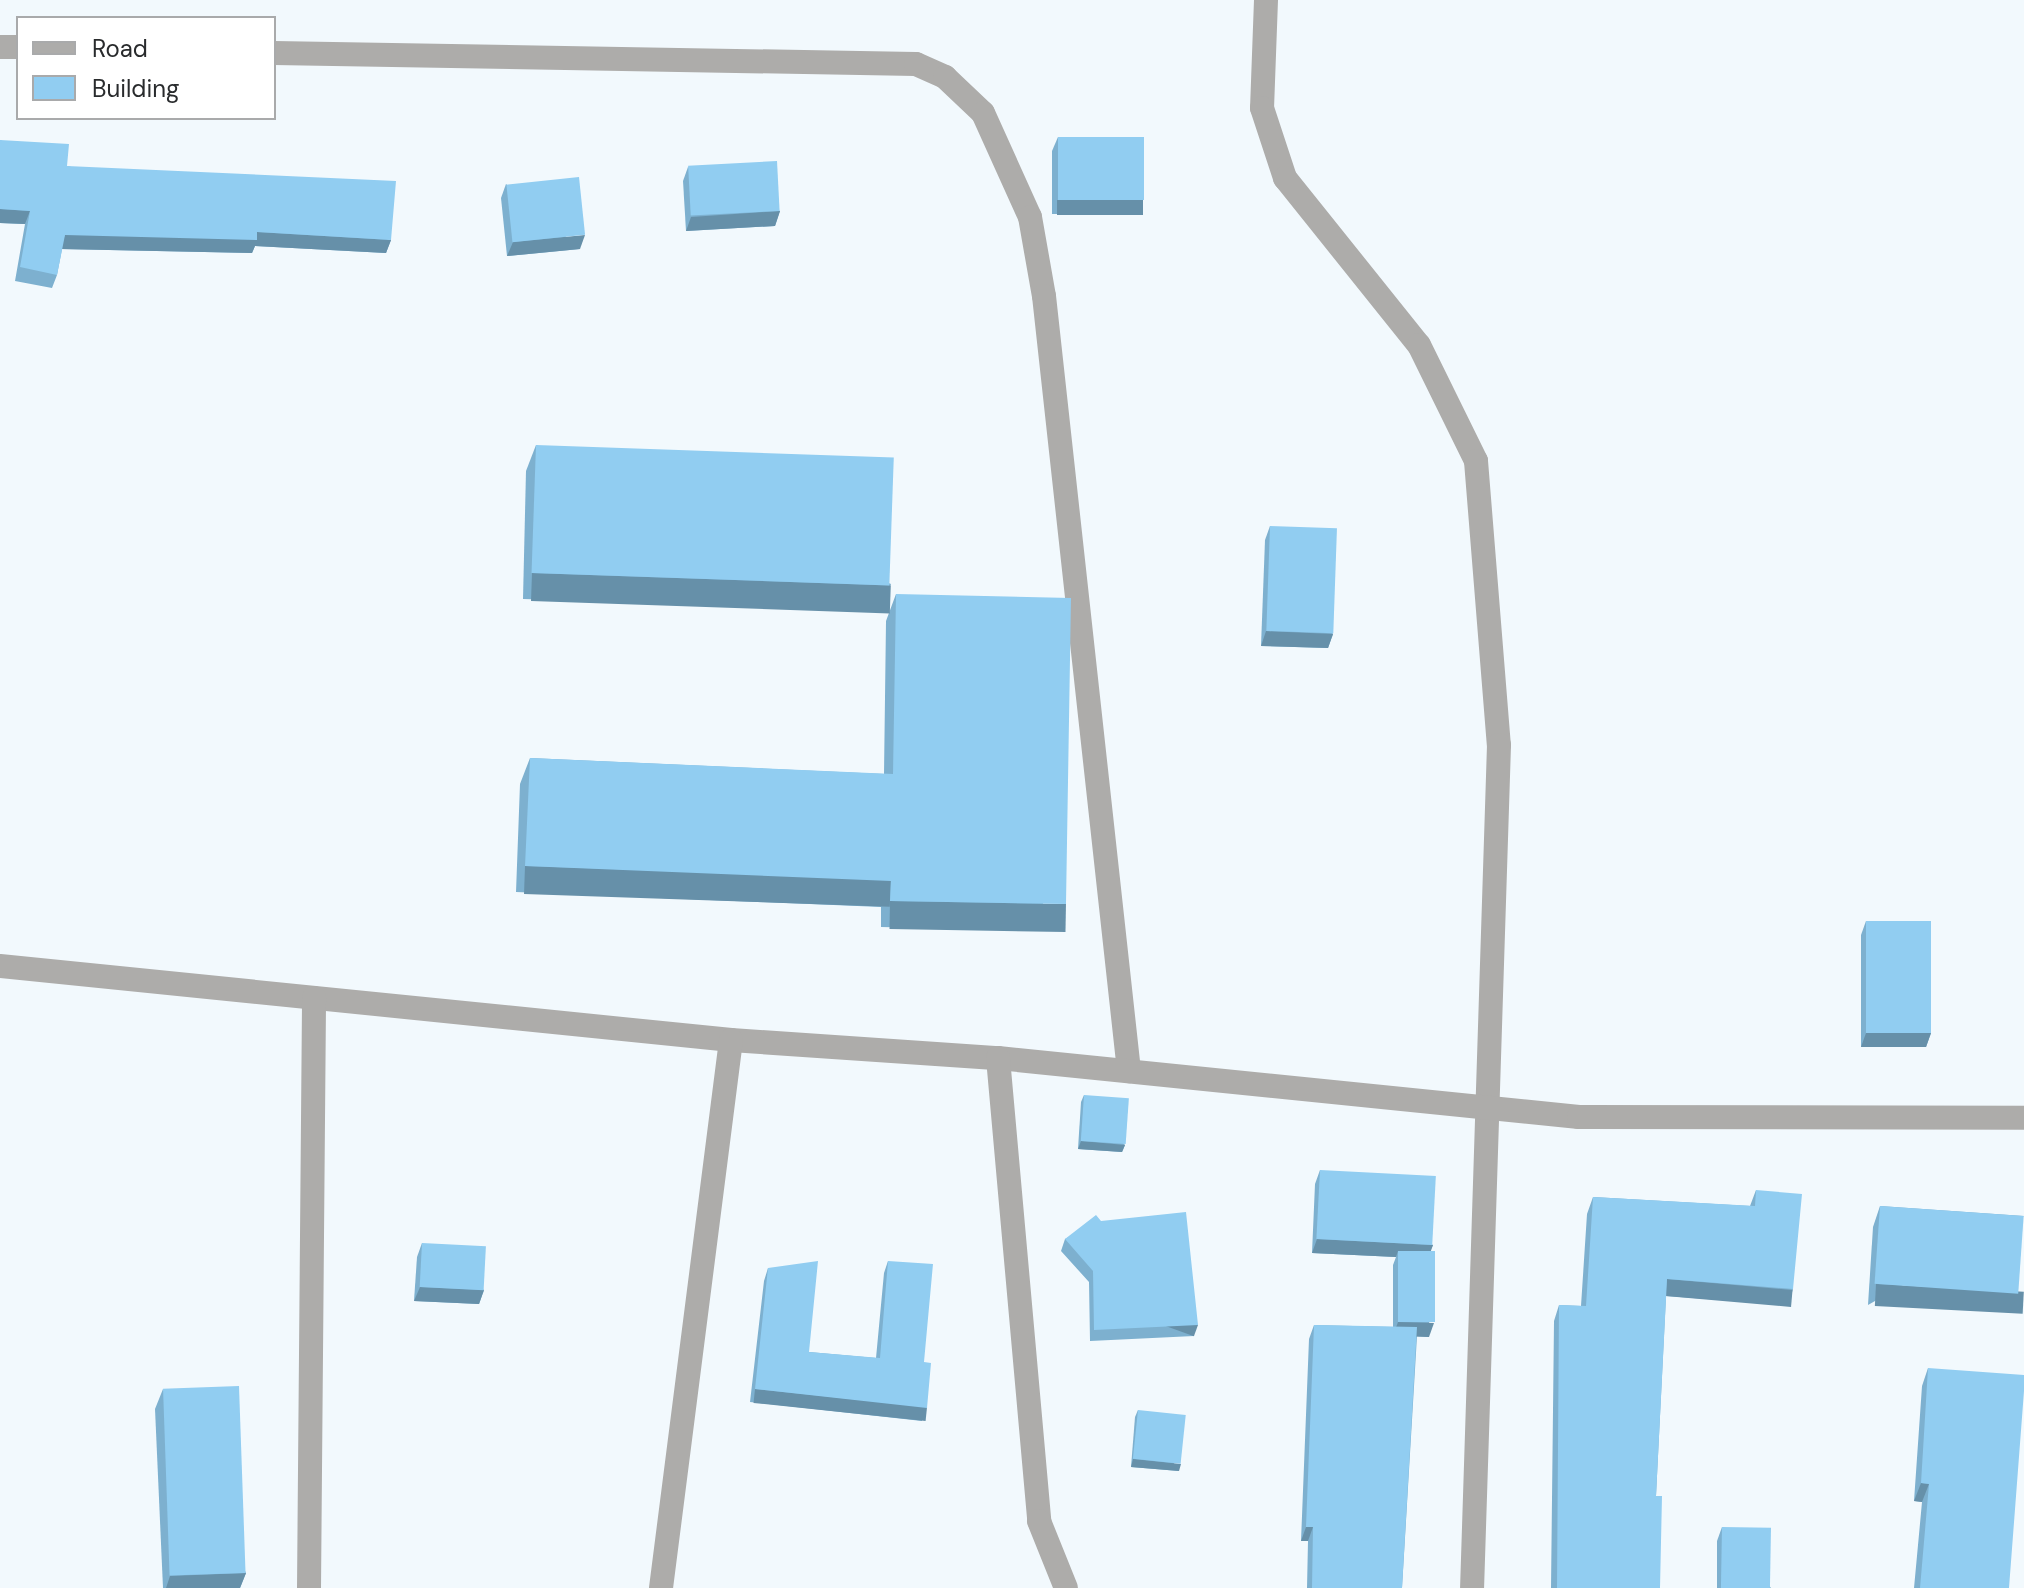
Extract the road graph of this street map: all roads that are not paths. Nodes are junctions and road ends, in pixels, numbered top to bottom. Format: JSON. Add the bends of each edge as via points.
{"nodes":[{"id":1,"x":1266,"y":0,"type":"edge"},
{"id":2,"x":276,"y":53,"type":"edge"},
{"id":3,"x":0,"y":966,"type":"edge"},
{"id":4,"x":314,"y":998,"type":"junction"},
{"id":5,"x":731,"y":1040,"type":"junction"},
{"id":6,"x":998,"y":1058,"type":"junction"},
{"id":7,"x":1129,"y":1071,"type":"junction"},
{"id":8,"x":1485,"y":1107,"type":"junction"},
{"id":9,"x":2024,"y":1118,"type":"edge"},
{"id":10,"x":309,"y":1588,"type":"edge"},
{"id":11,"x":661,"y":1588,"type":"edge"},
{"id":12,"x":1066,"y":1588,"type":"edge"},
{"id":13,"x":1472,"y":1588,"type":"edge"}],
"edges":[{"from":1,"to":8,"type":"street","via":[[1262,108],[1285,178],[1419,345],[1476,461],[1499,745]]},
{"from":2,"to":7,"type":"street","via":[[916,64],[945,77],[983,113],[1030,217],[1044,296]]},
{"from":3,"to":4,"type":"street"},
{"from":4,"to":5,"type":"street"},
{"from":4,"to":10,"type":"street"},
{"from":5,"to":6,"type":"street"},
{"from":5,"to":11,"type":"street"},
{"from":6,"to":7,"type":"street"},
{"from":6,"to":12,"type":"street","via":[[1039,1521]]},
{"from":7,"to":8,"type":"street"},
{"from":8,"to":9,"type":"street","via":[[1579,1117]]},
{"from":8,"to":13,"type":"street"}]}
